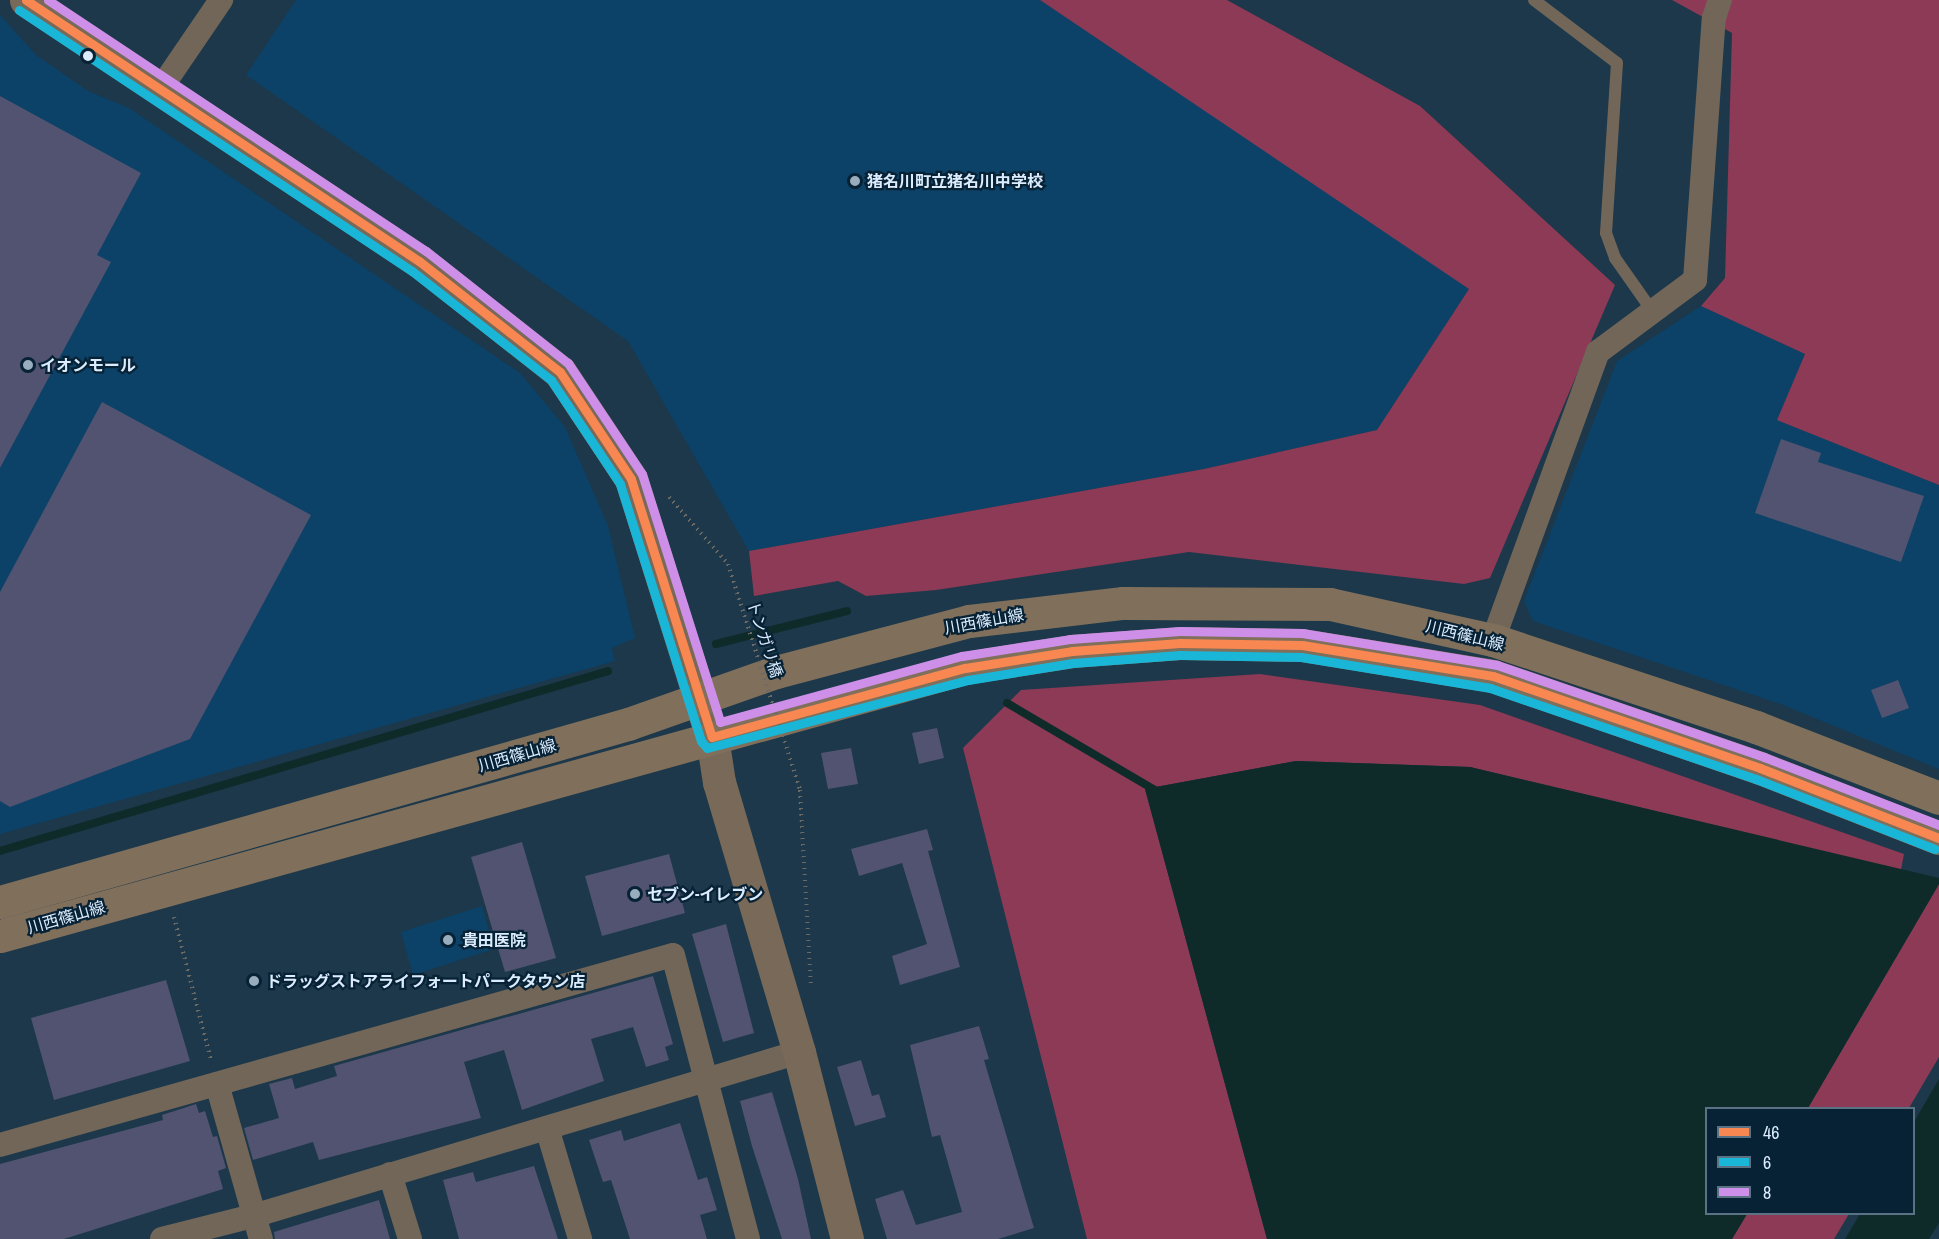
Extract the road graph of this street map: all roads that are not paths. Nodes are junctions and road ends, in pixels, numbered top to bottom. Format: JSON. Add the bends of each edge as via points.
{"nodes":[{"id":1,"x":26,"y":0,"type":"edge"},
{"id":2,"x":221,"y":0,"type":"edge"},
{"id":3,"x":1534,"y":0,"type":"edge"},
{"id":4,"x":1720,"y":0,"type":"edge"},
{"id":5,"x":161,"y":88,"type":"junction"},
{"id":6,"x":1653,"y":312,"type":"junction"},
{"id":7,"x":1493,"y":640,"type":"junction"},
{"id":8,"x":696,"y":697,"type":"junction"},
{"id":9,"x":712,"y":737,"type":"junction"},
{"id":10,"x":1939,"y":798,"type":"edge"},
{"id":11,"x":1939,"y":838,"type":"edge"},
{"id":12,"x":0,"y":902,"type":"edge"},
{"id":13,"x":0,"y":936,"type":"edge"},
{"id":14,"x":799,"y":1052,"type":"junction"},
{"id":15,"x":706,"y":1079,"type":"junction"},
{"id":16,"x":217,"y":1084,"type":"junction"},
{"id":17,"x":547,"y":1128,"type":"junction"},
{"id":18,"x":0,"y":1145,"type":"edge"},
{"id":19,"x":390,"y":1174,"type":"junction"},
{"id":20,"x":257,"y":1228,"type":"edge"},
{"id":21,"x":162,"y":1239,"type":"edge"},
{"id":22,"x":410,"y":1239,"type":"edge"},
{"id":23,"x":580,"y":1239,"type":"edge"},
{"id":24,"x":748,"y":1239,"type":"edge"},
{"id":25,"x":847,"y":1239,"type":"edge"}],
"edges":[{"from":1,"to":5,"type":"street"},
{"from":2,"to":5,"type":"street"},
{"from":3,"to":6,"type":"lane","via":[[1617,63],[1606,233],[1615,258]]},
{"from":4,"to":6,"type":"street","via":[[1714,18],[1695,280]]},
{"from":5,"to":8,"type":"street","via":[[420,261],[560,372],[631,479]]},
{"from":6,"to":7,"type":"street","via":[[1598,352]]},
{"from":7,"to":8,"type":"main road","name":"川西篠山線","via":[[1330,604],[1123,603],[969,621]]},
{"from":7,"to":10,"type":"main road","name":"川西篠山線","via":[[1756,727]]},
{"from":8,"to":9,"type":"street"},
{"from":8,"to":12,"type":"main road","name":"川西篠山線","via":[[628,724]]},
{"from":9,"to":11,"type":"main road","name":"川西篠山線","via":[[964,668],[1072,651],[1180,643],[1302,645],[1493,676],[1760,768]]},
{"from":9,"to":13,"type":"main road","name":"川西篠山線"},
{"from":9,"to":14,"type":"street","via":[[719,782]]},
{"from":14,"to":15,"type":"street"},
{"from":14,"to":25,"type":"street"},
{"from":15,"to":16,"type":"street","via":[[673,955]]},
{"from":15,"to":17,"type":"street"},
{"from":15,"to":24,"type":"street"},
{"from":16,"to":18,"type":"street"},
{"from":16,"to":20,"type":"street"},
{"from":17,"to":19,"type":"street"},
{"from":17,"to":23,"type":"street"},
{"from":19,"to":20,"type":"street"},
{"from":19,"to":22,"type":"street"},
{"from":20,"to":21,"type":"street"}]}
